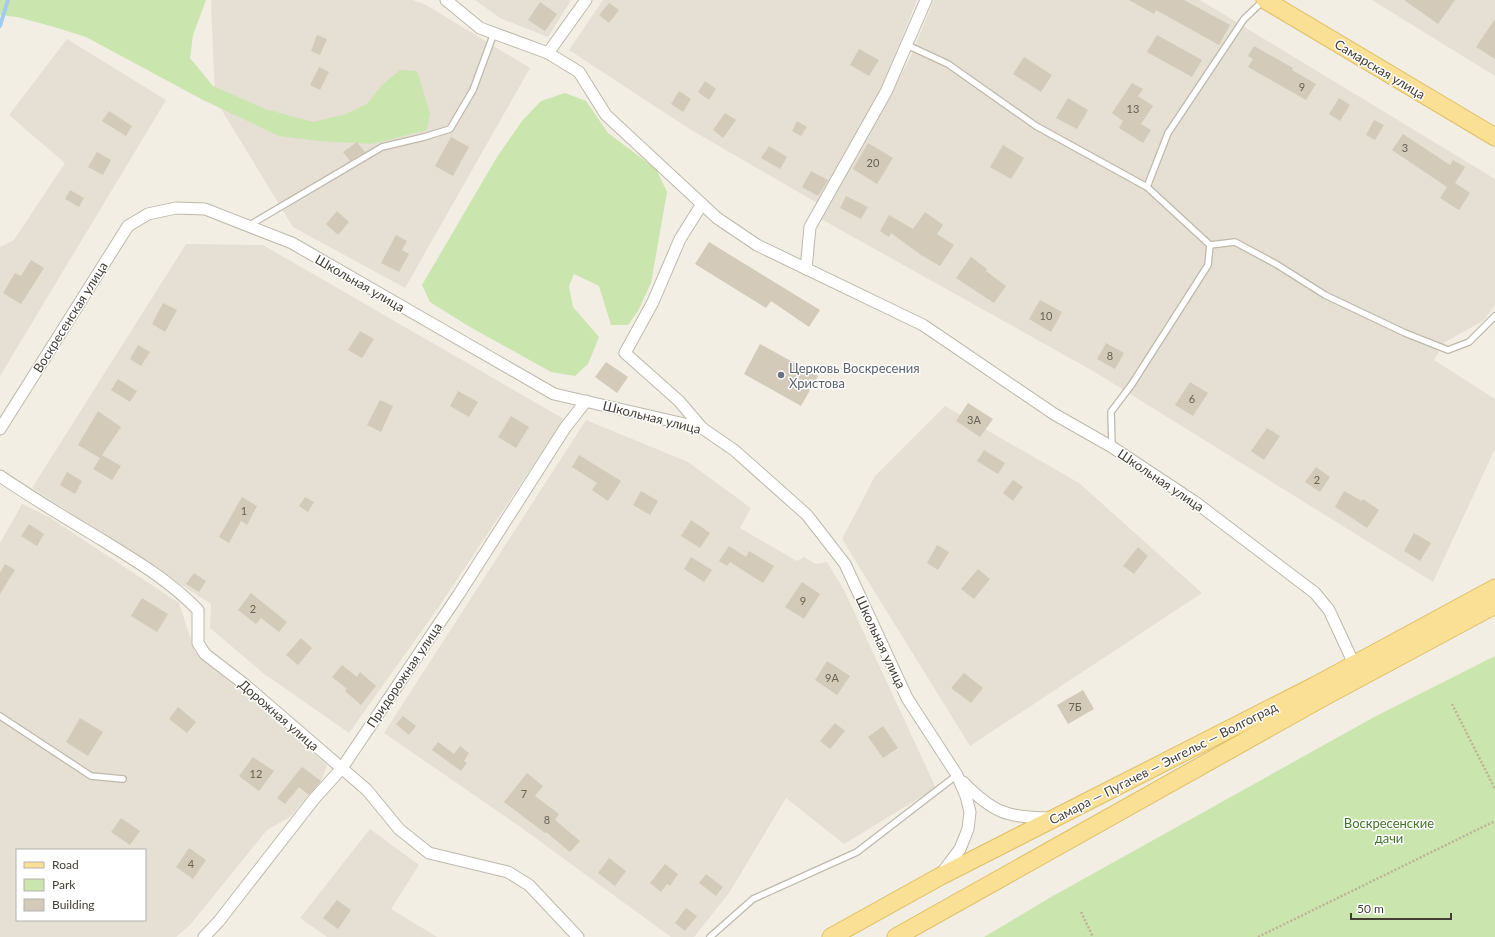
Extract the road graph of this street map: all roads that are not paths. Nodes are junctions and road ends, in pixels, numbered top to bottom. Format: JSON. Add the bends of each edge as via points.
{"nodes":[{"id":1,"x":446,"y":0,"type":"edge"},
{"id":2,"x":586,"y":0,"type":"edge"},
{"id":3,"x":926,"y":0,"type":"edge"},
{"id":4,"x":1265,"y":0,"type":"edge"},
{"id":5,"x":494,"y":33,"type":"junction"},
{"id":6,"x":907,"y":44,"type":"junction"},
{"id":7,"x":548,"y":53,"type":"junction"},
{"id":8,"x":1495,"y":137,"type":"edge"},
{"id":9,"x":1147,"y":187,"type":"junction"},
{"id":10,"x":702,"y":204,"type":"junction"},
{"id":11,"x":148,"y":214,"type":"joint"},
{"id":12,"x":248,"y":226,"type":"junction"},
{"id":13,"x":1210,"y":245,"type":"junction"},
{"id":14,"x":806,"y":270,"type":"junction"},
{"id":15,"x":1495,"y":316,"type":"edge"},
{"id":16,"x":586,"y":401,"type":"junction"},
{"id":17,"x":702,"y":428,"type":"junction"},
{"id":18,"x":0,"y":429,"type":"edge"},
{"id":19,"x":1112,"y":447,"type":"junction"},
{"id":20,"x":0,"y":476,"type":"edge"},
{"id":21,"x":1495,"y":588,"type":"edge"},
{"id":22,"x":1495,"y":605,"type":"edge"},
{"id":23,"x":1354,"y":664,"type":"junction"},
{"id":24,"x":0,"y":716,"type":"edge"},
{"id":25,"x":342,"y":768,"type":"junction"},
{"id":26,"x":957,"y":775,"type":"junction"},
{"id":27,"x":124,"y":780,"type":"dead end"},
{"id":28,"x":1055,"y":818,"type":"junction"},
{"id":29,"x":939,"y":877,"type":"junction"},
{"id":30,"x":204,"y":937,"type":"edge"},
{"id":31,"x":578,"y":937,"type":"edge"},
{"id":32,"x":710,"y":937,"type":"edge"},
{"id":33,"x":831,"y":937,"type":"edge"},
{"id":34,"x":896,"y":937,"type":"edge"}],
"edges":[{"from":1,"to":5,"type":"street","name":"Школьная улица","via":[[480,28]]},
{"from":2,"to":7,"type":"street"},
{"from":3,"to":6,"type":"street"},
{"from":4,"to":8,"type":"main road","name":"Самарская улица"},
{"from":4,"to":9,"type":"lane","via":[[1244,19],[1168,133]]},
{"from":5,"to":7,"type":"street","name":"Школьная улица"},
{"from":5,"to":12,"type":"lane","via":[[473,90],[450,129],[382,148]]},
{"from":6,"to":9,"type":"lane","via":[[948,64],[1036,126]]},
{"from":6,"to":14,"type":"street","via":[[886,92],[810,227]]},
{"from":7,"to":10,"type":"street","name":"Школьная улица","via":[[579,72],[606,115]]},
{"from":9,"to":13,"type":"lane"},
{"from":10,"to":14,"type":"street","name":"Школьная улица","via":[[717,218],[757,245]]},
{"from":10,"to":17,"type":"street","via":[[680,238],[653,302],[625,353],[679,401]]},
{"from":11,"to":12,"type":"street","name":"Школьная улица","via":[[176,208],[205,209]]},
{"from":11,"to":18,"type":"street","name":"Воскресенская улица","via":[[128,226]]},
{"from":12,"to":16,"type":"street","name":"Школьная улица","via":[[292,243],[554,394]]},
{"from":13,"to":15,"type":"lane","via":[[1235,242],[1325,295],[1405,333],[1448,350],[1469,342]]},
{"from":13,"to":19,"type":"lane","via":[[1208,265],[1132,384],[1111,412]]},
{"from":14,"to":19,"type":"street","name":"Школьная улица","via":[[923,325],[1054,414]]},
{"from":16,"to":17,"type":"street","name":"Школьная улица"},
{"from":16,"to":25,"type":"street","name":"Придорожная улица","via":[[565,428],[459,594]]},
{"from":17,"to":26,"type":"street","name":"Школьная улица","via":[[734,450],[806,515],[845,564],[907,698]]},
{"from":19,"to":23,"type":"street","name":"Школьная улица","via":[[1195,502],[1315,593],[1329,610]]},
{"from":20,"to":25,"type":"street","name":"Дорожная улица","via":[[36,501],[135,560],[183,594],[198,610],[198,643],[206,654]]},
{"from":21,"to":23,"type":"main road","name":"Самара — Пугачев — Энгельс — Волгоград"},
{"from":22,"to":34,"type":"main road","name":"Самара — Пугачев — Энгельс — Волгоград","via":[[1322,698]]},
{"from":23,"to":28,"type":"main road","name":"Самара — Пугачев — Энгельс — Волгоград"},
{"from":24,"to":27,"type":"lane","via":[[91,776]]},
{"from":25,"to":30,"type":"street","name":"Придорожная улица","via":[[314,799]]},
{"from":25,"to":31,"type":"street","name":"Дорожная улица","via":[[367,790],[399,829],[429,853],[508,872],[530,885]]},
{"from":26,"to":28,"type":"street","via":[[977,796],[1005,814],[1024,818]]},
{"from":26,"to":29,"type":"street","name":"Школьная улица","via":[[970,812],[968,829],[960,849]]},
{"from":26,"to":32,"type":"lane","via":[[857,852],[753,899]]},
{"from":28,"to":29,"type":"main road","name":"Самара — Пугачев — Энгельс — Волгоград"},
{"from":29,"to":33,"type":"main road","name":"Самара — Пугачев — Энгельс — Волгоград"}]}
